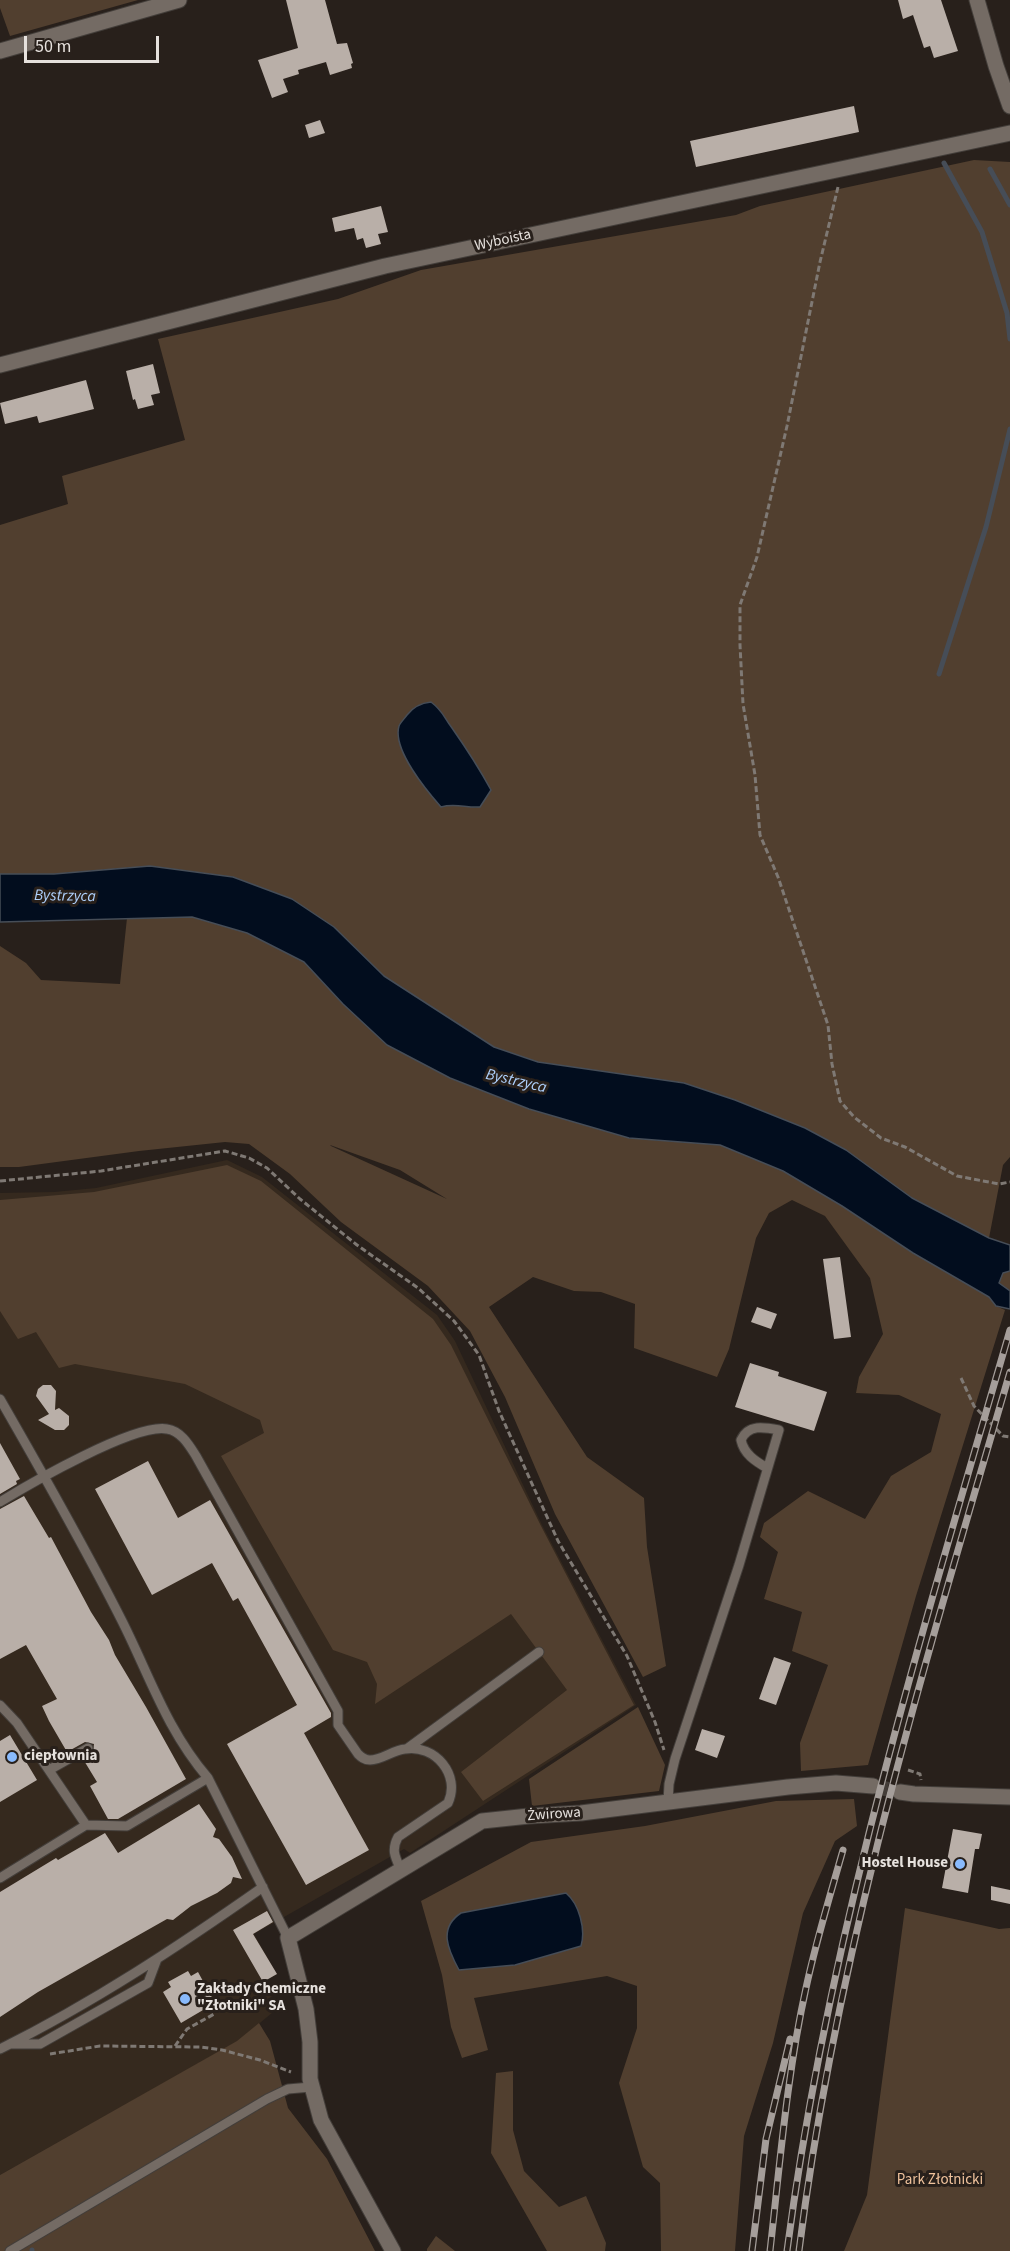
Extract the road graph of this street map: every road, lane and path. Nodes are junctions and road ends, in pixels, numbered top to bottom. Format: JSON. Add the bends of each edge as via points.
{"nodes":[{"id":1,"x":179,"y":0,"type":"edge"},
{"id":2,"x":977,"y":0,"type":"edge"},
{"id":3,"x":0,"y":51,"type":"edge"},
{"id":4,"x":1010,"y":106,"type":"edge"},
{"id":5,"x":1010,"y":133,"type":"edge"},
{"id":6,"x":836,"y":170,"type":"junction"},
{"id":7,"x":0,"y":365,"type":"edge"},
{"id":8,"x":0,"y":1181,"type":"edge"},
{"id":9,"x":1010,"y":1182,"type":"edge"},
{"id":10,"x":961,"y":1378,"type":"dead end"},
{"id":11,"x":0,"y":1399,"type":"edge"},
{"id":12,"x":1010,"y":1437,"type":"edge"},
{"id":13,"x":768,"y":1468,"type":"junction"},
{"id":14,"x":45,"y":1477,"type":"junction"},
{"id":15,"x":0,"y":1502,"type":"edge"},
{"id":16,"x":538,"y":1652,"type":"dead end"},
{"id":17,"x":0,"y":1705,"type":"edge"},
{"id":18,"x":88,"y":1748,"type":"dead end"},
{"id":19,"x":408,"y":1748,"type":"junction"},
{"id":20,"x":675,"y":1759,"type":"junction"},
{"id":21,"x":49,"y":1770,"type":"junction"},
{"id":22,"x":908,"y":1770,"type":"dead end"},
{"id":23,"x":920,"y":1774,"type":"dead end"},
{"id":24,"x":208,"y":1778,"type":"junction"},
{"id":25,"x":873,"y":1786,"type":"tunnel mouth"},
{"id":26,"x":900,"y":1792,"type":"tunnel mouth"},
{"id":27,"x":1010,"y":1797,"type":"edge"},
{"id":28,"x":668,"y":1802,"type":"junction"},
{"id":29,"x":86,"y":1825,"type":"junction"},
{"id":30,"x":401,"y":1870,"type":"junction"},
{"id":31,"x":0,"y":1878,"type":"edge"},
{"id":32,"x":263,"y":1887,"type":"junction"},
{"id":33,"x":288,"y":1938,"type":"junction"},
{"id":34,"x":157,"y":1959,"type":"junction"},
{"id":35,"x":216,"y":2013,"type":"dead end"},
{"id":36,"x":10,"y":2044,"type":"junction"},
{"id":37,"x":31,"y":2044,"type":"junction"},
{"id":38,"x":175,"y":2046,"type":"junction"},
{"id":39,"x":0,"y":2049,"type":"edge"},
{"id":40,"x":291,"y":2072,"type":"dead end"},
{"id":41,"x":311,"y":2087,"type":"junction"},
{"id":42,"x":10,"y":2251,"type":"edge"},
{"id":43,"x":393,"y":2251,"type":"edge"}],
"edges":[{"from":1,"to":3,"type":"street"},
{"from":2,"to":4,"type":"street"},
{"from":5,"to":6,"type":"street","name":"Wyboista"},
{"from":6,"to":7,"type":"street","name":"Wyboista","via":[[385,266]]},
{"from":6,"to":9,"type":"path","via":[[838,187],[787,426],[756,557],[740,605],[743,704],[760,836],[778,877],[828,1025],[840,1101],[854,1118],[881,1138],[957,1176],[999,1184]]},
{"from":8,"to":20,"type":"path","via":[[101,1171],[225,1151],[267,1168],[349,1238],[417,1288],[454,1321],[479,1355],[499,1411],[558,1541],[627,1656],[665,1752]]},
{"from":10,"to":12,"type":"path","via":[[974,1406],[1003,1436]]},
{"from":11,"to":14,"type":"lane"},
{"from":13,"to":13,"type":"lane","via":[[779,1430],[753,1428],[744,1433],[743,1447]]},
{"from":13,"to":20,"type":"lane"},
{"from":14,"to":15,"type":"lane"},
{"from":14,"to":19,"type":"lane","via":[[141,1430],[169,1429],[180,1435],[196,1456],[293,1627],[338,1711],[338,1725],[358,1754],[370,1760]]},
{"from":14,"to":24,"type":"lane","via":[[123,1622],[154,1694],[190,1757]]},
{"from":16,"to":19,"type":"lane"},
{"from":17,"to":21,"type":"lane"},
{"from":18,"to":21,"type":"lane"},
{"from":19,"to":30,"type":"lane","via":[[420,1749],[439,1759],[452,1787],[448,1803],[398,1837],[393,1845]]},
{"from":20,"to":28,"type":"lane"},
{"from":21,"to":29,"type":"lane"},
{"from":22,"to":23,"type":"path"},
{"from":24,"to":29,"type":"lane","via":[[127,1826]]},
{"from":24,"to":32,"type":"lane"},
{"from":25,"to":28,"type":"street","name":"Żwirowa","via":[[836,1783]]},
{"from":26,"to":27,"type":"street"},
{"from":28,"to":30,"type":"street","name":"Żwirowa","via":[[482,1821]]},
{"from":29,"to":31,"type":"lane"},
{"from":30,"to":33,"type":"street","name":"Żwirowa"},
{"from":32,"to":33,"type":"lane"},
{"from":32,"to":34,"type":"lane"},
{"from":33,"to":41,"type":"street","via":[[306,2009]]},
{"from":34,"to":36,"type":"lane"},
{"from":34,"to":37,"type":"lane","via":[[148,1983],[40,2044]]},
{"from":35,"to":38,"type":"path","via":[[187,2029]]},
{"from":36,"to":37,"type":"lane"},
{"from":36,"to":39,"type":"lane"},
{"from":37,"to":38,"type":"path","via":[[37,2056],[100,2046]]},
{"from":38,"to":40,"type":"path","via":[[222,2050]]},
{"from":41,"to":42,"type":"lane","via":[[288,2089],[267,2099]]},
{"from":41,"to":43,"type":"street","via":[[321,2120]]}]}
